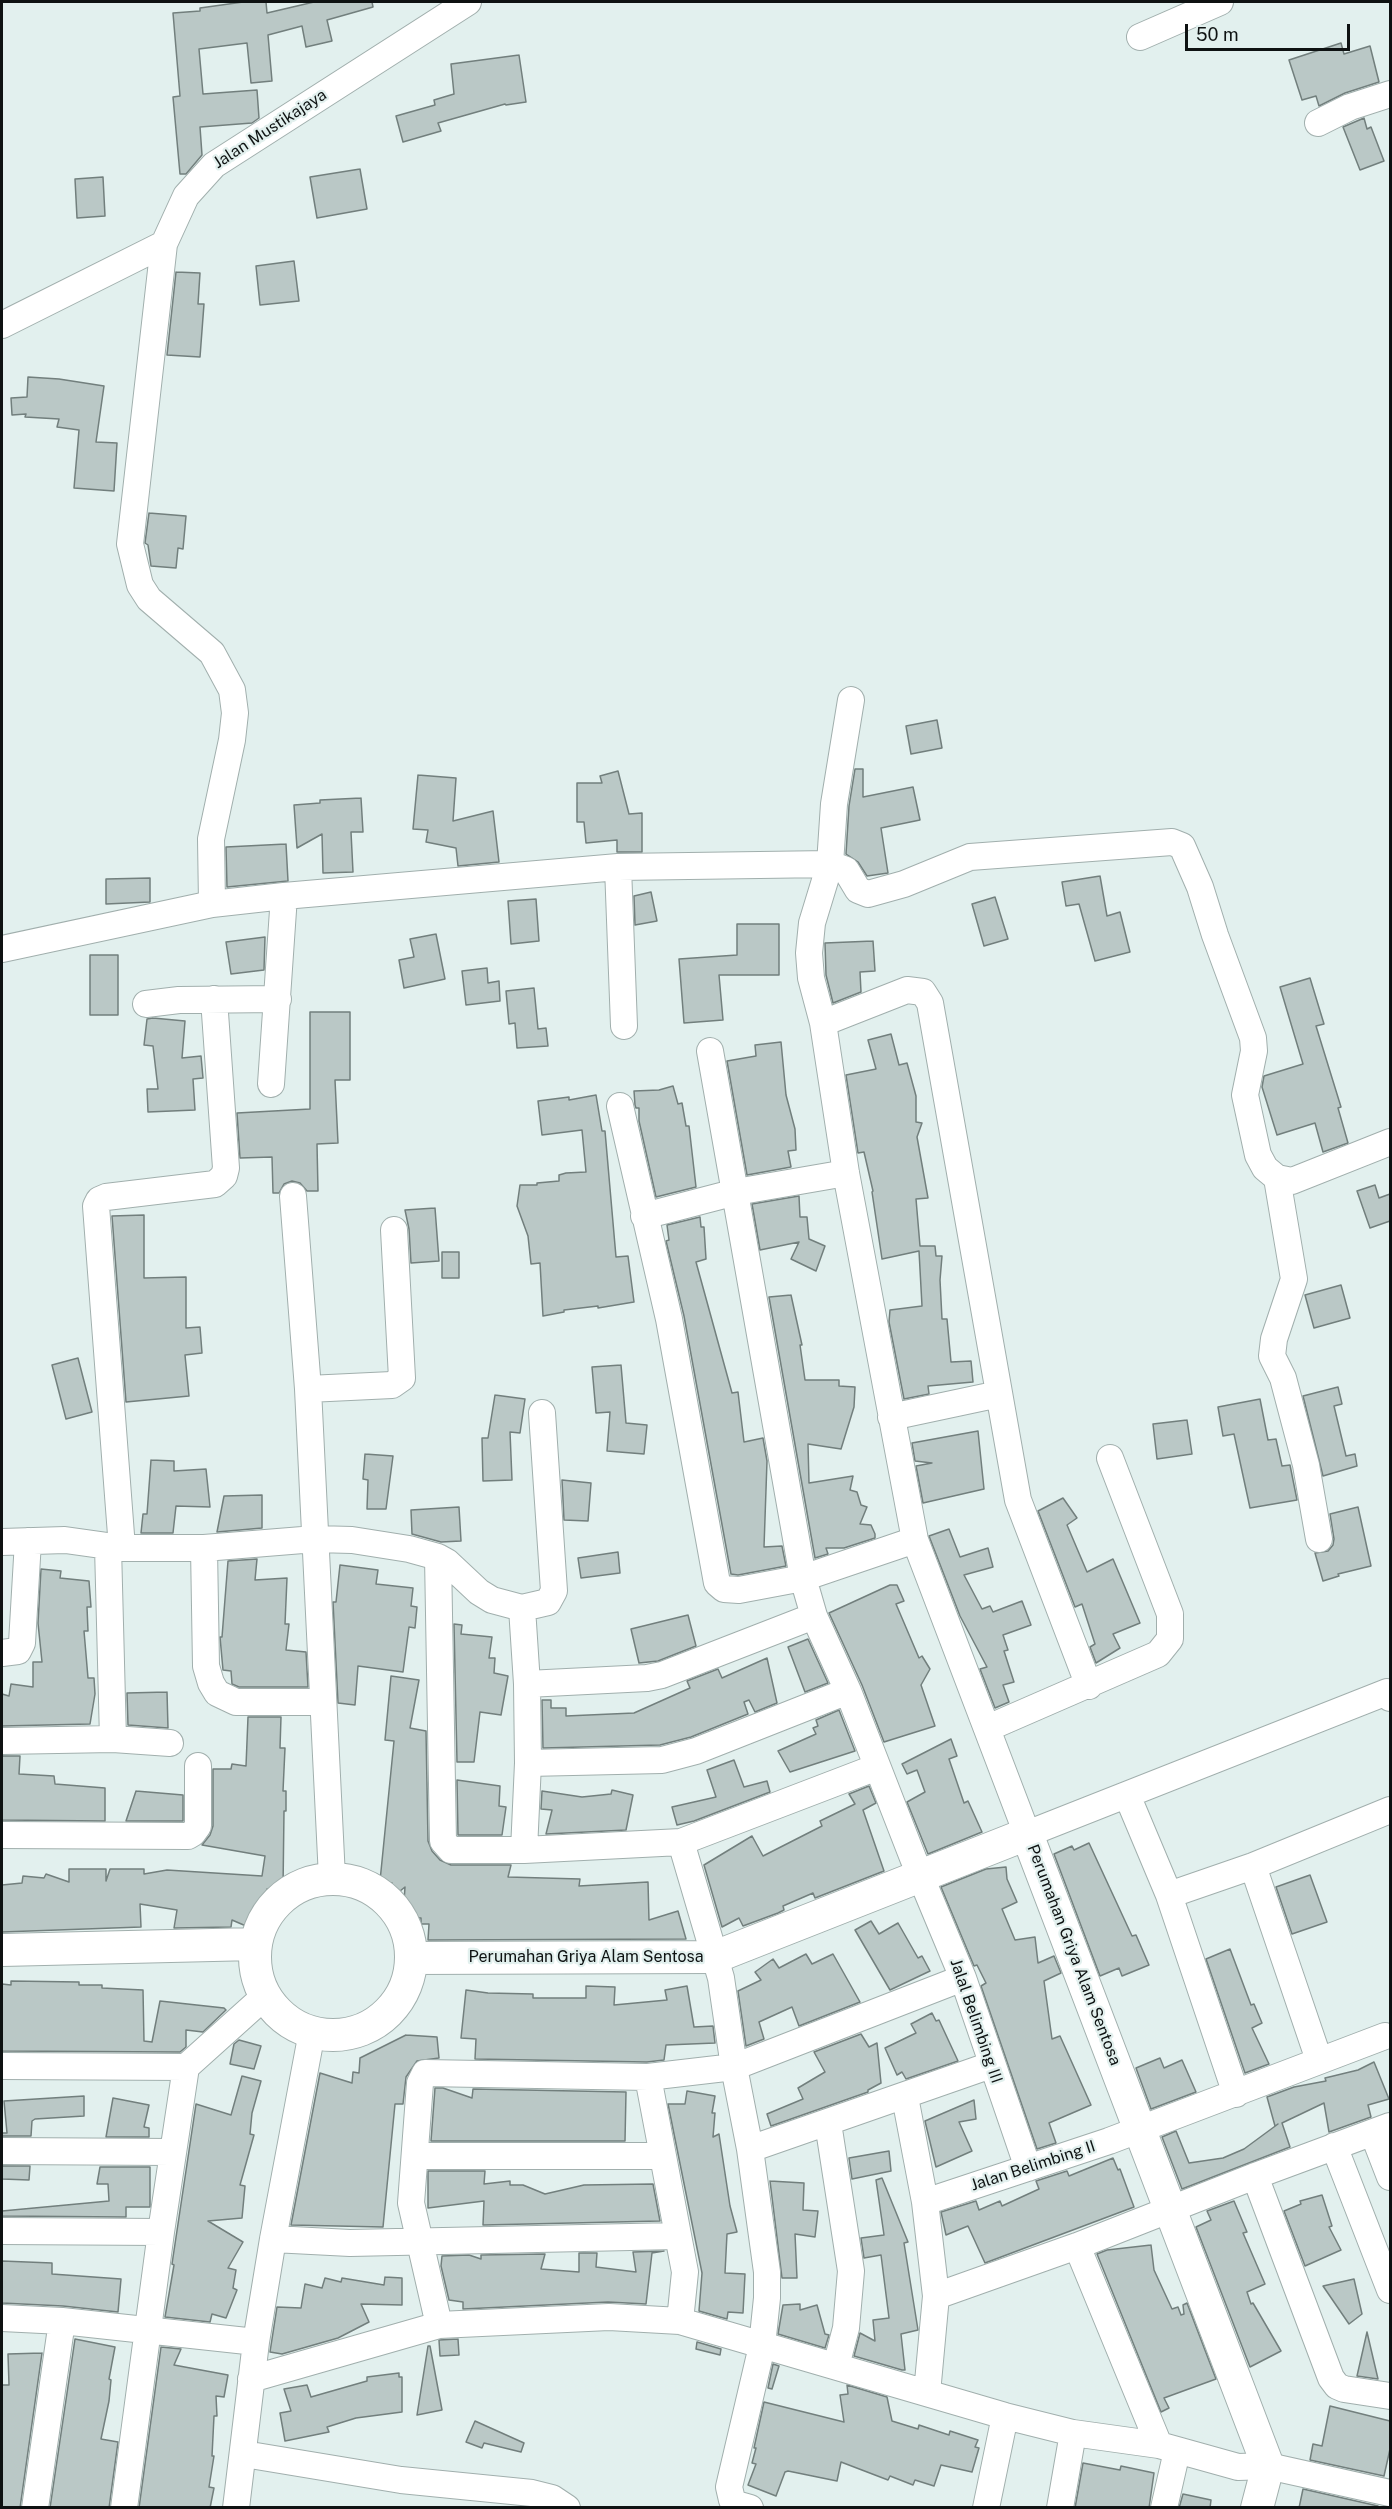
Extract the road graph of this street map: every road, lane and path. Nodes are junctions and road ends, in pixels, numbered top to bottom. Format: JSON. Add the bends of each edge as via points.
{"nodes":[{"id":1,"x":468,"y":2,"type":"edge"},
{"id":2,"x":1220,"y":2,"type":"edge"},
{"id":3,"x":1140,"y":37,"type":"dead end"},
{"id":4,"x":1390,"y":94,"type":"edge"},
{"id":5,"x":1318,"y":123,"type":"dead end"},
{"id":6,"x":164,"y":243,"type":"junction"},
{"id":7,"x":2,"y":326,"type":"edge"},
{"id":8,"x":851,"y":700,"type":"dead end"},
{"id":9,"x":830,"y":864,"type":"junction"},
{"id":10,"x":618,"y":867,"type":"junction"},
{"id":11,"x":284,"y":896,"type":"junction"},
{"id":12,"x":212,"y":904,"type":"junction"},
{"id":13,"x":2,"y":949,"type":"edge"},
{"id":14,"x":214,"y":999,"type":"junction"},
{"id":15,"x":278,"y":999,"type":"junction"},
{"id":16,"x":146,"y":1004,"type":"dead end"},
{"id":17,"x":823,"y":1023,"type":"junction"},
{"id":18,"x":624,"y":1026,"type":"dead end"},
{"id":19,"x":710,"y":1051,"type":"dead end"},
{"id":20,"x":271,"y":1083,"type":"dead end"},
{"id":21,"x":620,"y":1106,"type":"dead end"},
{"id":22,"x":1390,"y":1142,"type":"edge"},
{"id":23,"x":846,"y":1173,"type":"junction"},
{"id":24,"x":1277,"y":1178,"type":"junction"},
{"id":25,"x":736,"y":1192,"type":"junction"},
{"id":26,"x":293,"y":1196,"type":"dead end"},
{"id":27,"x":644,"y":1216,"type":"junction"},
{"id":28,"x":394,"y":1230,"type":"dead end"},
{"id":29,"x":308,"y":1389,"type":"junction"},
{"id":30,"x":999,"y":1394,"type":"junction"},
{"id":31,"x":542,"y":1413,"type":"dead end"},
{"id":32,"x":891,"y":1417,"type":"junction"},
{"id":33,"x":1110,"y":1458,"type":"dead end"},
{"id":34,"x":315,"y":1539,"type":"junction"},
{"id":35,"x":1319,"y":1539,"type":"dead end"},
{"id":36,"x":915,"y":1540,"type":"junction"},
{"id":37,"x":28,"y":1541,"type":"junction"},
{"id":38,"x":2,"y":1542,"type":"edge"},
{"id":39,"x":115,"y":1548,"type":"junction"},
{"id":40,"x":204,"y":1548,"type":"junction"},
{"id":41,"x":438,"y":1557,"type":"junction"},
{"id":42,"x":803,"y":1578,"type":"junction"},
{"id":43,"x":522,"y":1608,"type":"junction"},
{"id":44,"x":814,"y":1616,"type":"junction"},
{"id":45,"x":2,"y":1653,"type":"edge"},
{"id":46,"x":526,"y":1684,"type":"junction"},
{"id":47,"x":1089,"y":1686,"type":"junction"},
{"id":48,"x":848,"y":1691,"type":"junction"},
{"id":49,"x":1390,"y":1698,"type":"edge"},
{"id":50,"x":323,"y":1701,"type":"junction"},
{"id":51,"x":988,"y":1728,"type":"junction"},
{"id":52,"x":113,"y":1739,"type":"junction"},
{"id":53,"x":2,"y":1741,"type":"edge"},
{"id":54,"x":170,"y":1743,"type":"dead end"},
{"id":55,"x":528,"y":1763,"type":"junction"},
{"id":56,"x":198,"y":1766,"type":"dead end"},
{"id":57,"x":877,"y":1767,"type":"junction"},
{"id":58,"x":1127,"y":1795,"type":"junction"},
{"id":59,"x":1390,"y":1810,"type":"edge"},
{"id":60,"x":1027,"y":1834,"type":"junction"},
{"id":61,"x":2,"y":1835,"type":"edge"},
{"id":62,"x":681,"y":1842,"type":"junction"},
{"id":63,"x":525,"y":1850,"type":"junction"},
{"id":64,"x":1253,"y":1866,"type":"junction"},
{"id":65,"x":920,"y":1875,"type":"junction"},
{"id":66,"x":332,"y":1878,"type":"junction"},
{"id":67,"x":1169,"y":1895,"type":"junction"},
{"id":68,"x":255,"y":1944,"type":"junction"},
{"id":69,"x":2,"y":1950,"type":"edge"},
{"id":70,"x":715,"y":1957,"type":"junction"},
{"id":71,"x":411,"y":1958,"type":"junction"},
{"id":72,"x":963,"y":1978,"type":"junction"},
{"id":73,"x":265,"y":1996,"type":"junction"},
{"id":74,"x":312,"y":2032,"type":"junction"},
{"id":75,"x":1385,"y":2036,"type":"dead end"},
{"id":76,"x":1319,"y":2060,"type":"junction"},
{"id":77,"x":991,"y":2065,"type":"junction"},
{"id":78,"x":2,"y":2066,"type":"edge"},
{"id":79,"x":186,"y":2067,"type":"junction"},
{"id":80,"x":734,"y":2067,"type":"junction"},
{"id":81,"x":648,"y":2077,"type":"junction"},
{"id":82,"x":1236,"y":2094,"type":"junction"},
{"id":83,"x":905,"y":2097,"type":"junction"},
{"id":84,"x":828,"y":2123,"type":"junction"},
{"id":85,"x":1141,"y":2128,"type":"junction"},
{"id":86,"x":1382,"y":2129,"type":"edge"},
{"id":87,"x":1334,"y":2146,"type":"junction"},
{"id":88,"x":750,"y":2149,"type":"junction"},
{"id":89,"x":2,"y":2151,"type":"edge"},
{"id":90,"x":172,"y":2152,"type":"junction"},
{"id":91,"x":416,"y":2156,"type":"junction"},
{"id":92,"x":663,"y":2156,"type":"junction"},
{"id":93,"x":1028,"y":2168,"type":"junction"},
{"id":94,"x":1255,"y":2176,"type":"junction"},
{"id":95,"x":1390,"y":2177,"type":"edge"},
{"id":96,"x":925,"y":2202,"type":"junction"},
{"id":97,"x":1170,"y":2209,"type":"junction"},
{"id":98,"x":2,"y":2231,"type":"edge"},
{"id":99,"x":161,"y":2232,"type":"junction"},
{"id":100,"x":676,"y":2236,"type":"junction"},
{"id":101,"x":273,"y":2239,"type":"junction"},
{"id":102,"x":419,"y":2240,"type":"junction"},
{"id":103,"x":1077,"y":2246,"type":"junction"},
{"id":104,"x":1390,"y":2289,"type":"edge"},
{"id":105,"x":936,"y":2295,"type":"junction"},
{"id":106,"x":2,"y":2318,"type":"edge"},
{"id":107,"x":62,"y":2321,"type":"junction"},
{"id":108,"x":680,"y":2321,"type":"junction"},
{"id":109,"x":439,"y":2325,"type":"junction"},
{"id":110,"x":149,"y":2331,"type":"junction"},
{"id":111,"x":256,"y":2342,"type":"junction"},
{"id":112,"x":762,"y":2346,"type":"junction"},
{"id":113,"x":836,"y":2366,"type":"junction"},
{"id":114,"x":251,"y":2379,"type":"junction"},
{"id":115,"x":927,"y":2393,"type":"junction"},
{"id":116,"x":1390,"y":2396,"type":"edge"},
{"id":117,"x":1005,"y":2416,"type":"junction"},
{"id":118,"x":1073,"y":2433,"type":"junction"},
{"id":119,"x":1168,"y":2448,"type":"junction"},
{"id":120,"x":244,"y":2454,"type":"junction"},
{"id":121,"x":1268,"y":2466,"type":"junction"},
{"id":122,"x":1390,"y":2493,"type":"edge"},
{"id":123,"x":35,"y":2508,"type":"edge"},
{"id":124,"x":124,"y":2508,"type":"edge"},
{"id":125,"x":236,"y":2508,"type":"edge"},
{"id":126,"x":567,"y":2508,"type":"edge"},
{"id":127,"x":750,"y":2508,"type":"edge"},
{"id":128,"x":986,"y":2508,"type":"edge"},
{"id":129,"x":1060,"y":2508,"type":"edge"},
{"id":130,"x":1164,"y":2508,"type":"edge"},
{"id":131,"x":1257,"y":2508,"type":"edge"}],
"edges":[{"from":1,"to":6,"type":"street","name":"Jalan Mustikajaya","via":[[214,165],[186,196]]},
{"from":2,"to":3,"type":"street"},
{"from":4,"to":5,"type":"street"},
{"from":6,"to":7,"type":"street"},
{"from":6,"to":12,"type":"street","name":"Jalan Mustikajaya","via":[[130,544],[140,585],[149,599],[212,653],[232,690],[232,740],[211,839]]},
{"from":8,"to":9,"type":"street","via":[[834,804]]},
{"from":9,"to":10,"type":"street"},
{"from":9,"to":17,"type":"street","via":[[814,913],[809,953]]},
{"from":9,"to":24,"type":"street","via":[[846,870],[858,890],[868,894],[895,888],[978,855],[1148,842],[1182,846],[1253,1038],[1245,1095],[1258,1155]]},
{"from":10,"to":11,"type":"street"},
{"from":10,"to":18,"type":"street"},
{"from":11,"to":12,"type":"street"},
{"from":11,"to":15,"type":"street"},
{"from":12,"to":13,"type":"street"},
{"from":14,"to":15,"type":"street"},
{"from":14,"to":16,"type":"street"},
{"from":14,"to":39,"type":"street","via":[[224,1176],[215,1184],[106,1197],[96,1206]]},
{"from":15,"to":20,"type":"street"},
{"from":17,"to":23,"type":"street"},
{"from":17,"to":30,"type":"street","via":[[907,990],[917,990],[927,997]]},
{"from":19,"to":25,"type":"street","name":"Jalal Belimbing III"},
{"from":21,"to":27,"type":"street"},
{"from":22,"to":24,"type":"street","via":[[1292,1181]]},
{"from":23,"to":25,"type":"street"},
{"from":23,"to":32,"type":"street"},
{"from":24,"to":35,"type":"street","via":[[1294,1279],[1272,1356],[1283,1378],[1306,1465]]},
{"from":25,"to":27,"type":"street"},
{"from":25,"to":42,"type":"street","name":"Jalal Belimbing III"},
{"from":26,"to":29,"type":"street"},
{"from":27,"to":42,"type":"street","via":[[669,1319],[717,1583],[724,1589],[739,1590]]},
{"from":28,"to":29,"type":"street","via":[[402,1378],[392,1385]]},
{"from":29,"to":34,"type":"street"},
{"from":30,"to":32,"type":"street"},
{"from":30,"to":47,"type":"street","via":[[1021,1510]]},
{"from":31,"to":43,"type":"street","via":[[554,1591],[548,1602]]},
{"from":32,"to":36,"type":"street"},
{"from":33,"to":47,"type":"street","via":[[1166,1600],[1172,1626],[1170,1639],[1158,1654]]},
{"from":34,"to":40,"type":"street"},
{"from":34,"to":41,"type":"street","via":[[369,1542]]},
{"from":34,"to":50,"type":"street"},
{"from":36,"to":42,"type":"street"},
{"from":36,"to":51,"type":"street"},
{"from":37,"to":38,"type":"street"},
{"from":37,"to":39,"type":"street","via":[[65,1540]]},
{"from":37,"to":45,"type":"street","via":[[22,1643],[18,1651]]},
{"from":39,"to":40,"type":"street"},
{"from":39,"to":52,"type":"street"},
{"from":40,"to":50,"type":"street","via":[[206,1666],[217,1693],[236,1702]]},
{"from":41,"to":43,"type":"street","via":[[492,1600]]},
{"from":41,"to":63,"type":"street","via":[[443,1841],[451,1850]]},
{"from":42,"to":44,"type":"street","name":"Jalal Belimbing III"},
{"from":43,"to":46,"type":"street"},
{"from":44,"to":46,"type":"street","via":[[662,1675]]},
{"from":44,"to":48,"type":"street","name":"Jalal Belimbing III"},
{"from":46,"to":55,"type":"street"},
{"from":47,"to":51,"type":"street"},
{"from":48,"to":55,"type":"street","via":[[662,1760]]},
{"from":48,"to":57,"type":"street","name":"Jalal Belimbing III"},
{"from":49,"to":58,"type":"street","via":[[1388,1692]]},
{"from":50,"to":66,"type":"street"},
{"from":51,"to":60,"type":"street"},
{"from":52,"to":53,"type":"street"},
{"from":52,"to":54,"type":"street"},
{"from":55,"to":63,"type":"street"},
{"from":56,"to":61,"type":"street","via":[[198,1826],[188,1836]]},
{"from":57,"to":62,"type":"street"},
{"from":57,"to":65,"type":"street","name":"Jalal Belimbing III"},
{"from":58,"to":60,"type":"street"},
{"from":58,"to":67,"type":"street"},
{"from":59,"to":64,"type":"street"},
{"from":60,"to":65,"type":"street","name":"Perumahan Griya Alam Sentosa"},
{"from":60,"to":85,"type":"street","name":"Perumahan Griya Alam Sentosa"},
{"from":62,"to":63,"type":"street"},
{"from":62,"to":70,"type":"street"},
{"from":64,"to":67,"type":"street"},
{"from":64,"to":76,"type":"street"},
{"from":65,"to":70,"type":"street","name":"Perumahan Griya Alam Sentosa"},
{"from":65,"to":72,"type":"street","name":"Jalal Belimbing III"},
{"from":66,"to":68,"type":"street","via":[[297,1887],[282,1897],[265,1918]]},
{"from":66,"to":71,"type":"street","via":[[367,1886],[394,1908],[404,1923]]},
{"from":67,"to":82,"type":"street"},
{"from":68,"to":69,"type":"street"},
{"from":68,"to":73,"type":"street","via":[[254,1962]]},
{"from":70,"to":71,"type":"street","name":"Perumahan Griya Alam Sentosa"},
{"from":70,"to":80,"type":"street"},
{"from":71,"to":74,"type":"street","via":[[407,1981],[396,2002],[379,2019],[358,2030],[335,2035]]},
{"from":72,"to":77,"type":"street","name":"Jalal Belimbing III"},
{"from":72,"to":80,"type":"street"},
{"from":73,"to":74,"type":"street","via":[[277,2012]]},
{"from":73,"to":79,"type":"street"},
{"from":74,"to":101,"type":"street"},
{"from":75,"to":76,"type":"street","name":"Jalan Belimbing II"},
{"from":76,"to":82,"type":"street","name":"Jalan Belimbing II"},
{"from":77,"to":83,"type":"street"},
{"from":77,"to":93,"type":"street","name":"Jalal Belimbing III"},
{"from":78,"to":79,"type":"street"},
{"from":79,"to":90,"type":"street"},
{"from":80,"to":81,"type":"street"},
{"from":80,"to":88,"type":"street"},
{"from":81,"to":91,"type":"street","via":[[425,2073],[420,2083]]},
{"from":81,"to":92,"type":"street"},
{"from":82,"to":85,"type":"street","name":"Jalan Belimbing II"},
{"from":83,"to":84,"type":"street"},
{"from":83,"to":96,"type":"street"},
{"from":84,"to":88,"type":"street"},
{"from":84,"to":113,"type":"street","via":[[850,2271],[846,2328]]},
{"from":85,"to":93,"type":"street","name":"Jalan Belimbing II"},
{"from":85,"to":97,"type":"street","name":"Perumahan Griya Alam Sentosa"},
{"from":86,"to":87,"type":"street"},
{"from":86,"to":95,"type":"street"},
{"from":87,"to":94,"type":"street"},
{"from":87,"to":104,"type":"street"},
{"from":88,"to":112,"type":"street","via":[[767,2271]]},
{"from":89,"to":90,"type":"street"},
{"from":90,"to":99,"type":"street"},
{"from":91,"to":92,"type":"street"},
{"from":91,"to":102,"type":"street","via":[[411,2203]]},
{"from":92,"to":100,"type":"street"},
{"from":93,"to":96,"type":"street","name":"Jalan Belimbing II"},
{"from":94,"to":97,"type":"street"},
{"from":94,"to":116,"type":"street","via":[[1332,2378],[1344,2389]]},
{"from":96,"to":105,"type":"street"},
{"from":97,"to":103,"type":"street"},
{"from":97,"to":121,"type":"street","name":"Perumahan Griya Alam Sentosa"},
{"from":98,"to":99,"type":"street"},
{"from":99,"to":110,"type":"street"},
{"from":100,"to":102,"type":"street"},
{"from":100,"to":108,"type":"street","via":[[685,2272]]},
{"from":101,"to":102,"type":"street","via":[[350,2243]]},
{"from":101,"to":111,"type":"street"},
{"from":102,"to":109,"type":"street"},
{"from":103,"to":105,"type":"street"},
{"from":103,"to":119,"type":"street"},
{"from":105,"to":115,"type":"street"},
{"from":106,"to":107,"type":"street"},
{"from":107,"to":110,"type":"street"},
{"from":107,"to":123,"type":"street"},
{"from":108,"to":109,"type":"street","via":[[609,2317]]},
{"from":108,"to":112,"type":"street"},
{"from":109,"to":114,"type":"street"},
{"from":110,"to":111,"type":"street"},
{"from":110,"to":124,"type":"street"},
{"from":111,"to":114,"type":"street"},
{"from":112,"to":113,"type":"street"},
{"from":112,"to":127,"type":"street","via":[[729,2487],[732,2500]]},
{"from":113,"to":115,"type":"street"},
{"from":114,"to":120,"type":"street"},
{"from":115,"to":117,"type":"street"},
{"from":117,"to":118,"type":"street"},
{"from":117,"to":128,"type":"street"},
{"from":118,"to":119,"type":"street"},
{"from":118,"to":129,"type":"street"},
{"from":119,"to":121,"type":"street","via":[[1238,2467]]},
{"from":119,"to":130,"type":"street"},
{"from":120,"to":125,"type":"street"},
{"from":120,"to":126,"type":"street","via":[[401,2480],[532,2493],[552,2498]]},
{"from":121,"to":122,"type":"street"},
{"from":121,"to":131,"type":"street"}]}
